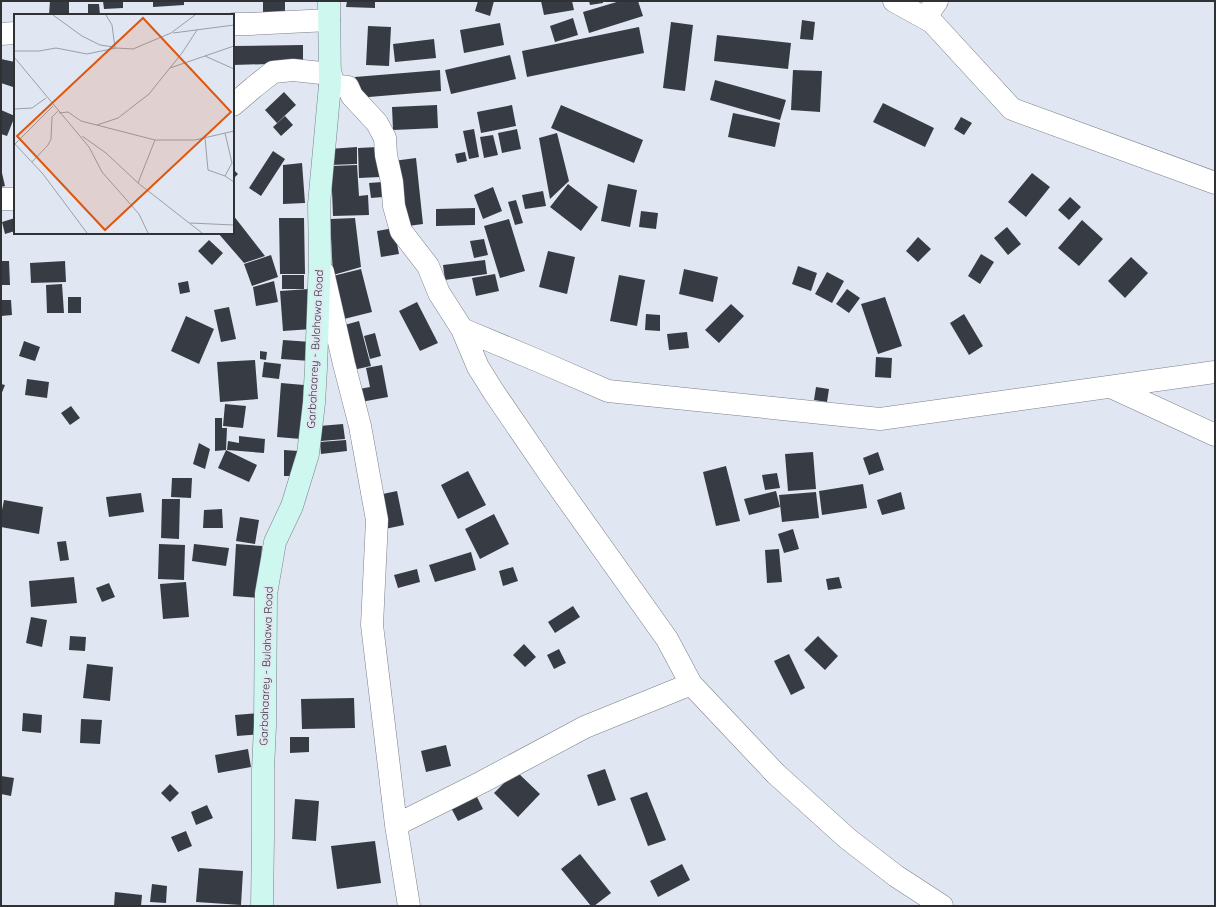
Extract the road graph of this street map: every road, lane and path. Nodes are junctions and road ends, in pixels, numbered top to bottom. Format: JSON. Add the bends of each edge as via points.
{"nodes":[{"id":1,"x":894,"y":1,"type":"edge"},
{"id":2,"x":928,"y":10,"type":"edge"},
{"id":3,"x":329,"y":11,"type":"edge"},
{"id":4,"x":234,"y":24,"type":"edge"},
{"id":5,"x":14,"y":33,"type":"edge"},
{"id":6,"x":1,"y":34,"type":"edge"},
{"id":7,"x":331,"y":80,"type":"junction"},
{"id":8,"x":234,"y":104,"type":"edge"},
{"id":9,"x":1215,"y":183,"type":"edge"},
{"id":10,"x":1,"y":199,"type":"edge"},
{"id":11,"x":14,"y":199,"type":"edge"},
{"id":12,"x":320,"y":259,"type":"junction"},
{"id":13,"x":462,"y":329,"type":"junction"},
{"id":14,"x":1215,"y":372,"type":"edge"},
{"id":15,"x":1112,"y":387,"type":"junction"},
{"id":16,"x":1215,"y":434,"type":"edge"},
{"id":17,"x":691,"y":684,"type":"junction"},
{"id":18,"x":396,"y":825,"type":"junction"},
{"id":19,"x":262,"y":906,"type":"edge"},
{"id":20,"x":409,"y":906,"type":"edge"},
{"id":21,"x":942,"y":906,"type":"edge"}],
"edges":[{"from":1,"to":2,"type":"street"},
{"from":2,"to":9,"type":"street","via":[[1012,109]]},
{"from":3,"to":4,"type":"street","via":[[250,24]]},
{"from":3,"to":7,"type":"main road","name":"Garbahaarey - Bulahawa Road"},
{"from":5,"to":6,"type":"street"},
{"from":7,"to":8,"type":"street","via":[[294,70],[273,72]]},
{"from":7,"to":12,"type":"main road","name":"Garbahaarey - Bulahawa Road","via":[[319,204]]},
{"from":7,"to":13,"type":"street","via":[[348,88],[385,138],[394,206],[401,231],[428,266],[439,293]]},
{"from":10,"to":11,"type":"street"},
{"from":12,"to":18,"type":"street","via":[[360,426],[377,520],[372,625]]},
{"from":12,"to":19,"type":"main road","name":"Garbahaarey - Bulahawa Road","via":[[314,403],[308,454],[292,506],[275,542],[266,594]]},
{"from":13,"to":15,"type":"street","via":[[608,391],[880,419]]},
{"from":13,"to":17,"type":"street","via":[[478,367],[493,391],[667,639]]},
{"from":14,"to":15,"type":"street"},
{"from":15,"to":16,"type":"street"},
{"from":17,"to":18,"type":"street","via":[[585,727]]},
{"from":17,"to":21,"type":"street","via":[[776,774],[848,839],[896,876]]},
{"from":18,"to":20,"type":"street"}]}
